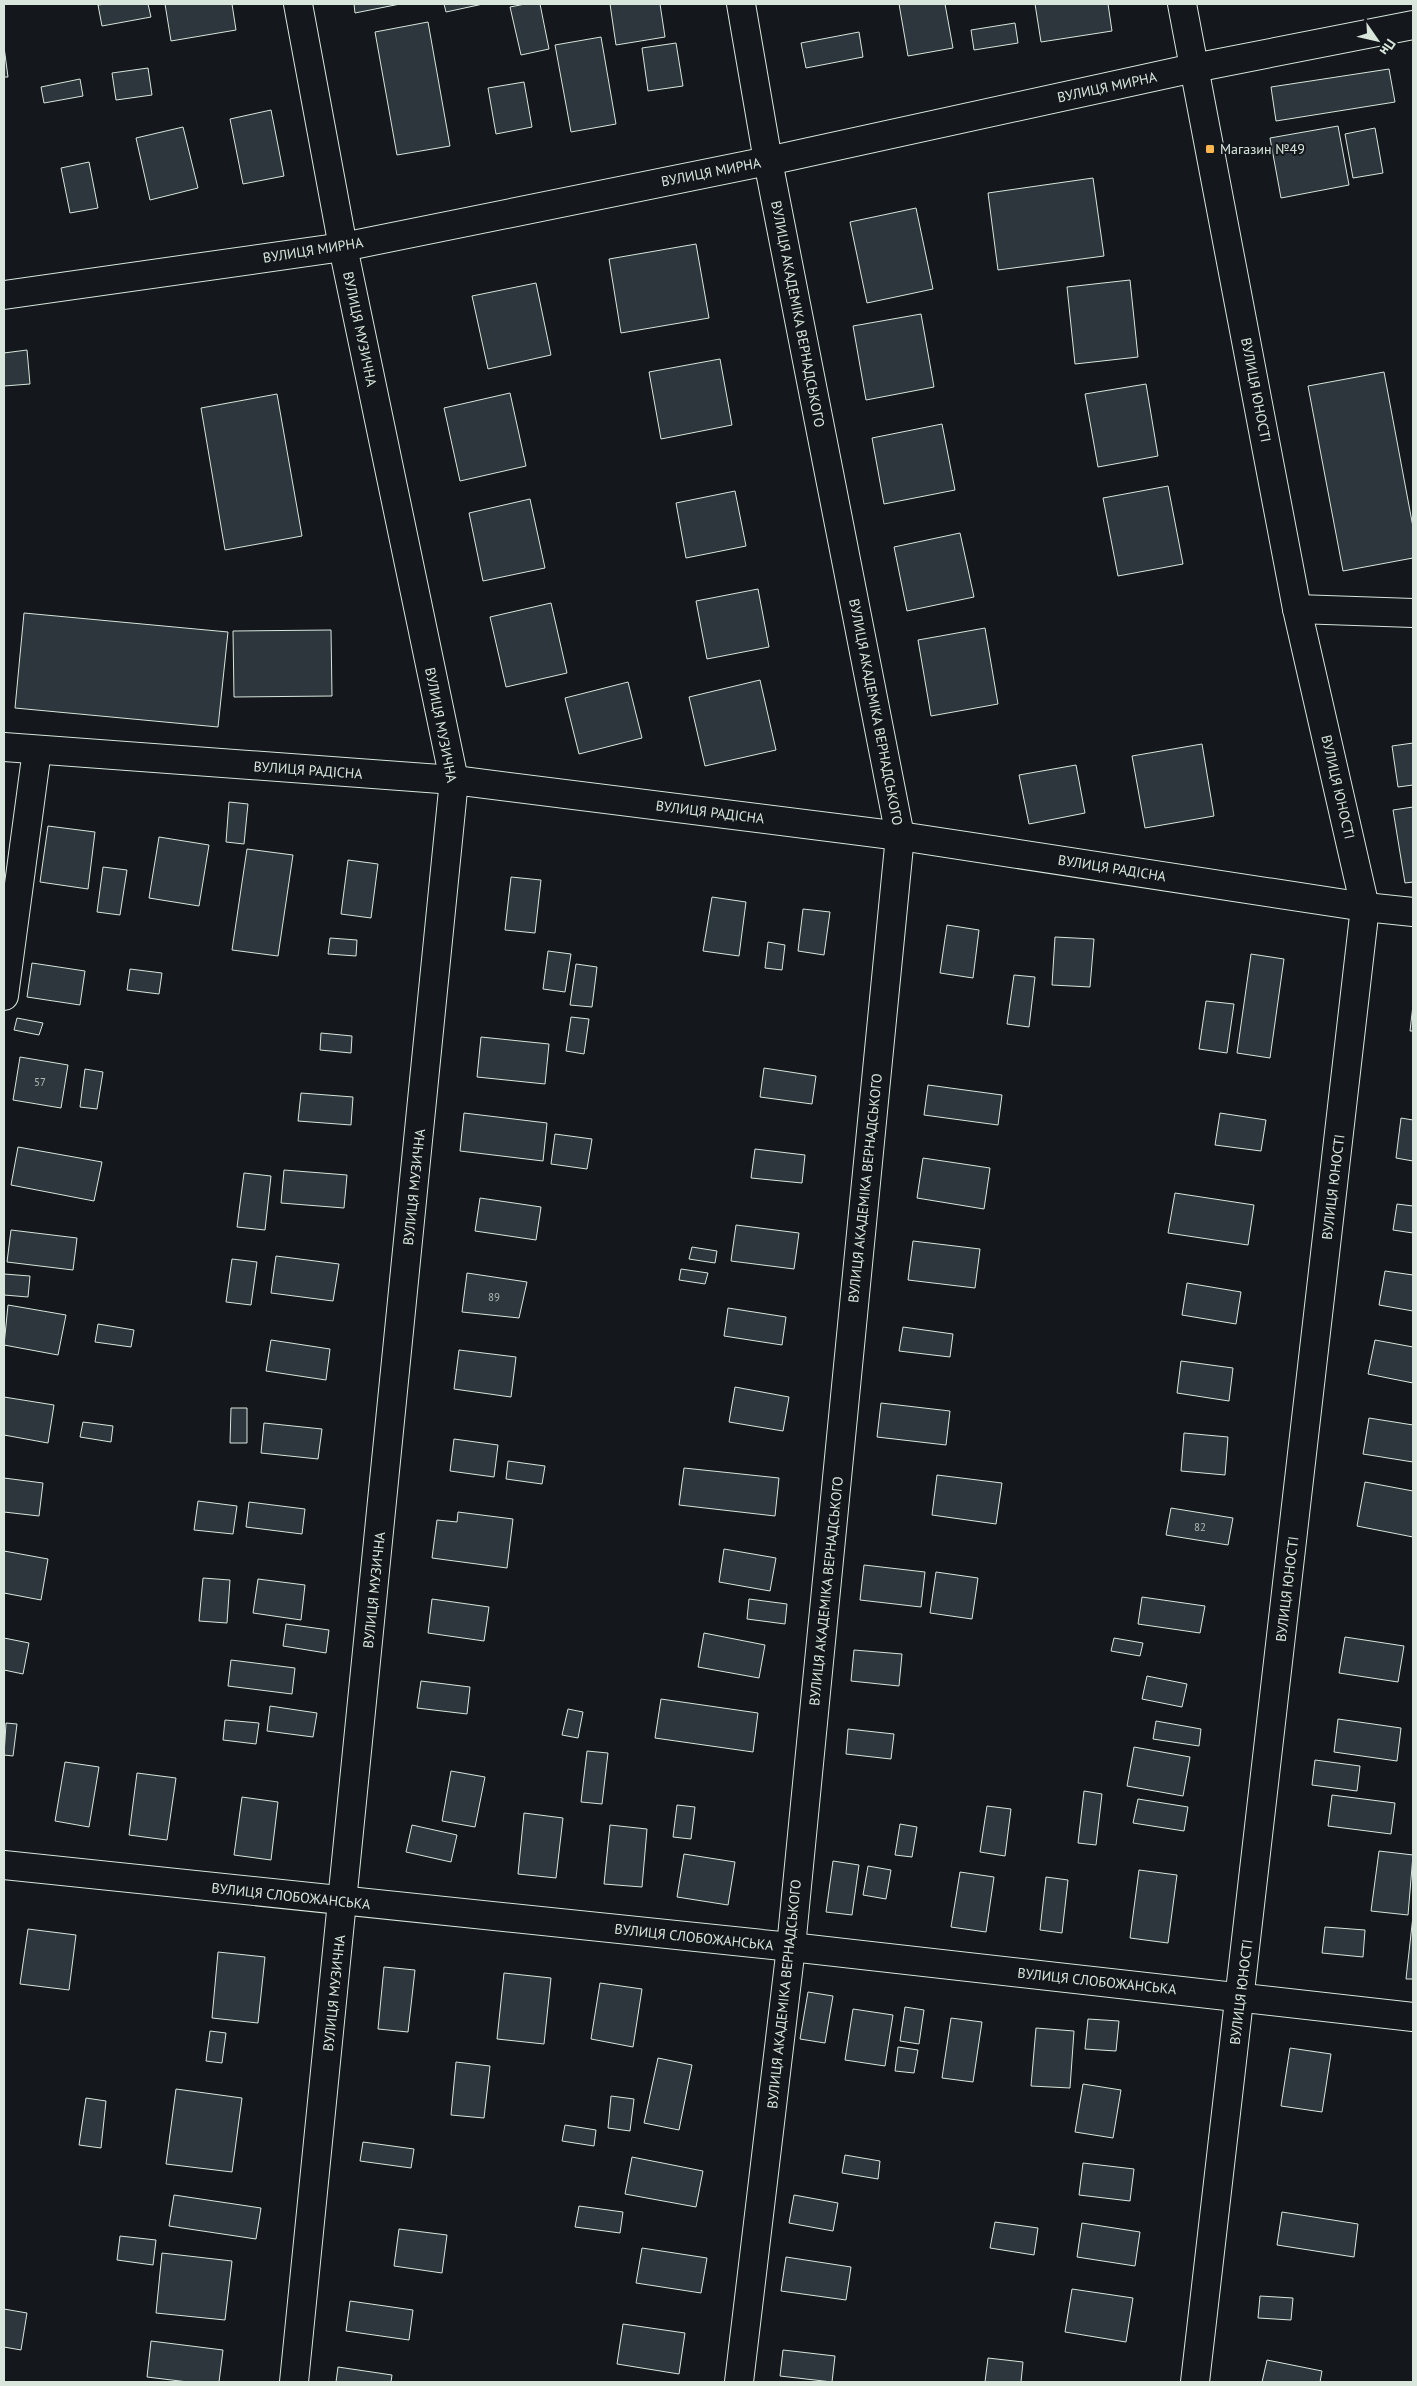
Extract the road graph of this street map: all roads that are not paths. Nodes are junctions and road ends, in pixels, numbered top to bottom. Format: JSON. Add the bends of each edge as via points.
{"nodes":[{"id":1,"x":298,"y":4,"type":"edge"},
{"id":2,"x":741,"y":4,"type":"edge"},
{"id":3,"x":1182,"y":4,"type":"edge"},
{"id":4,"x":1413,"y":25,"type":"edge"},
{"id":5,"x":1194,"y":68,"type":"junction"},
{"id":6,"x":768,"y":161,"type":"junction"},
{"id":7,"x":343,"y":247,"type":"junction"},
{"id":8,"x":4,"y":295,"type":"edge"},
{"id":9,"x":1297,"y":609,"type":"junction"},
{"id":10,"x":1413,"y":613,"type":"edge"},
{"id":11,"x":4,"y":747,"type":"edge"},
{"id":12,"x":37,"y":750,"type":"junction"},
{"id":13,"x":454,"y":780,"type":"junction"},
{"id":14,"x":900,"y":836,"type":"junction"},
{"id":15,"x":1365,"y":907,"type":"junction"},
{"id":16,"x":1413,"y":912,"type":"edge"},
{"id":17,"x":4,"y":996,"type":"edge"},
{"id":18,"x":4,"y":1865,"type":"edge"},
{"id":19,"x":343,"y":1902,"type":"junction"},
{"id":20,"x":791,"y":1947,"type":"junction"},
{"id":21,"x":1241,"y":1996,"type":"junction"},
{"id":22,"x":1413,"y":2017,"type":"edge"},
{"id":23,"x":294,"y":2382,"type":"edge"},
{"id":24,"x":739,"y":2382,"type":"edge"},
{"id":25,"x":1195,"y":2382,"type":"edge"}],
"edges":[{"from":1,"to":7,"type":"street","name":"ВУЛИЦЯ МУЗИЧНА"},
{"from":2,"to":6,"type":"street","name":"ВУЛИЦЯ АКАДЕМІКА ВЕРНАДСЬКОГО"},
{"from":3,"to":5,"type":"street","name":"ВУЛИЦЯ ЮНОСТІ"},
{"from":4,"to":5,"type":"street","name":"ВУЛИЦЯ МИРНА"},
{"from":5,"to":6,"type":"street","name":"ВУЛИЦЯ МИРНА"},
{"from":5,"to":9,"type":"street","name":"ВУЛИЦЯ ЮНОСТІ"},
{"from":6,"to":7,"type":"street","name":"ВУЛИЦЯ МИРНА"},
{"from":6,"to":14,"type":"street","name":"ВУЛИЦЯ АКАДЕМІКА ВЕРНАДСЬКОГО"},
{"from":7,"to":8,"type":"street","name":"ВУЛИЦЯ МИРНА"},
{"from":7,"to":13,"type":"street","name":"ВУЛИЦЯ МУЗИЧНА"},
{"from":9,"to":10,"type":"street"},
{"from":9,"to":15,"type":"street","name":"ВУЛИЦЯ ЮНОСТІ"},
{"from":11,"to":12,"type":"street","name":"ВУЛИЦЯ РАДІСНА"},
{"from":12,"to":13,"type":"street","name":"ВУЛИЦЯ РАДІСНА"},
{"from":12,"to":17,"type":"street"},
{"from":13,"to":14,"type":"street","name":"ВУЛИЦЯ РАДІСНА"},
{"from":13,"to":19,"type":"street","name":"ВУЛИЦЯ МУЗИЧНА"},
{"from":14,"to":15,"type":"street","name":"ВУЛИЦЯ РАДІСНА"},
{"from":14,"to":20,"type":"street","name":"ВУЛИЦЯ АКАДЕМІКА ВЕРНАДСЬКОГО"},
{"from":15,"to":16,"type":"street","name":"ВУЛИЦЯ РАДІСНА"},
{"from":15,"to":21,"type":"street","name":"ВУЛИЦЯ ЮНОСТІ"},
{"from":18,"to":19,"type":"street","name":"ВУЛИЦЯ СЛОБОЖАНСЬКА"},
{"from":19,"to":20,"type":"street","name":"ВУЛИЦЯ СЛОБОЖАНСЬКА"},
{"from":19,"to":23,"type":"street","name":"ВУЛИЦЯ МУЗИЧНА"},
{"from":20,"to":21,"type":"street","name":"ВУЛИЦЯ СЛОБОЖАНСЬКА"},
{"from":20,"to":24,"type":"street","name":"ВУЛИЦЯ АКАДЕМІКА ВЕРНАДСЬКОГО"},
{"from":21,"to":22,"type":"street","name":"ВУЛИЦЯ СЛОБОЖАНСЬКА"},
{"from":21,"to":25,"type":"street","name":"ВУЛИЦЯ ЮНОСТІ"}]}
